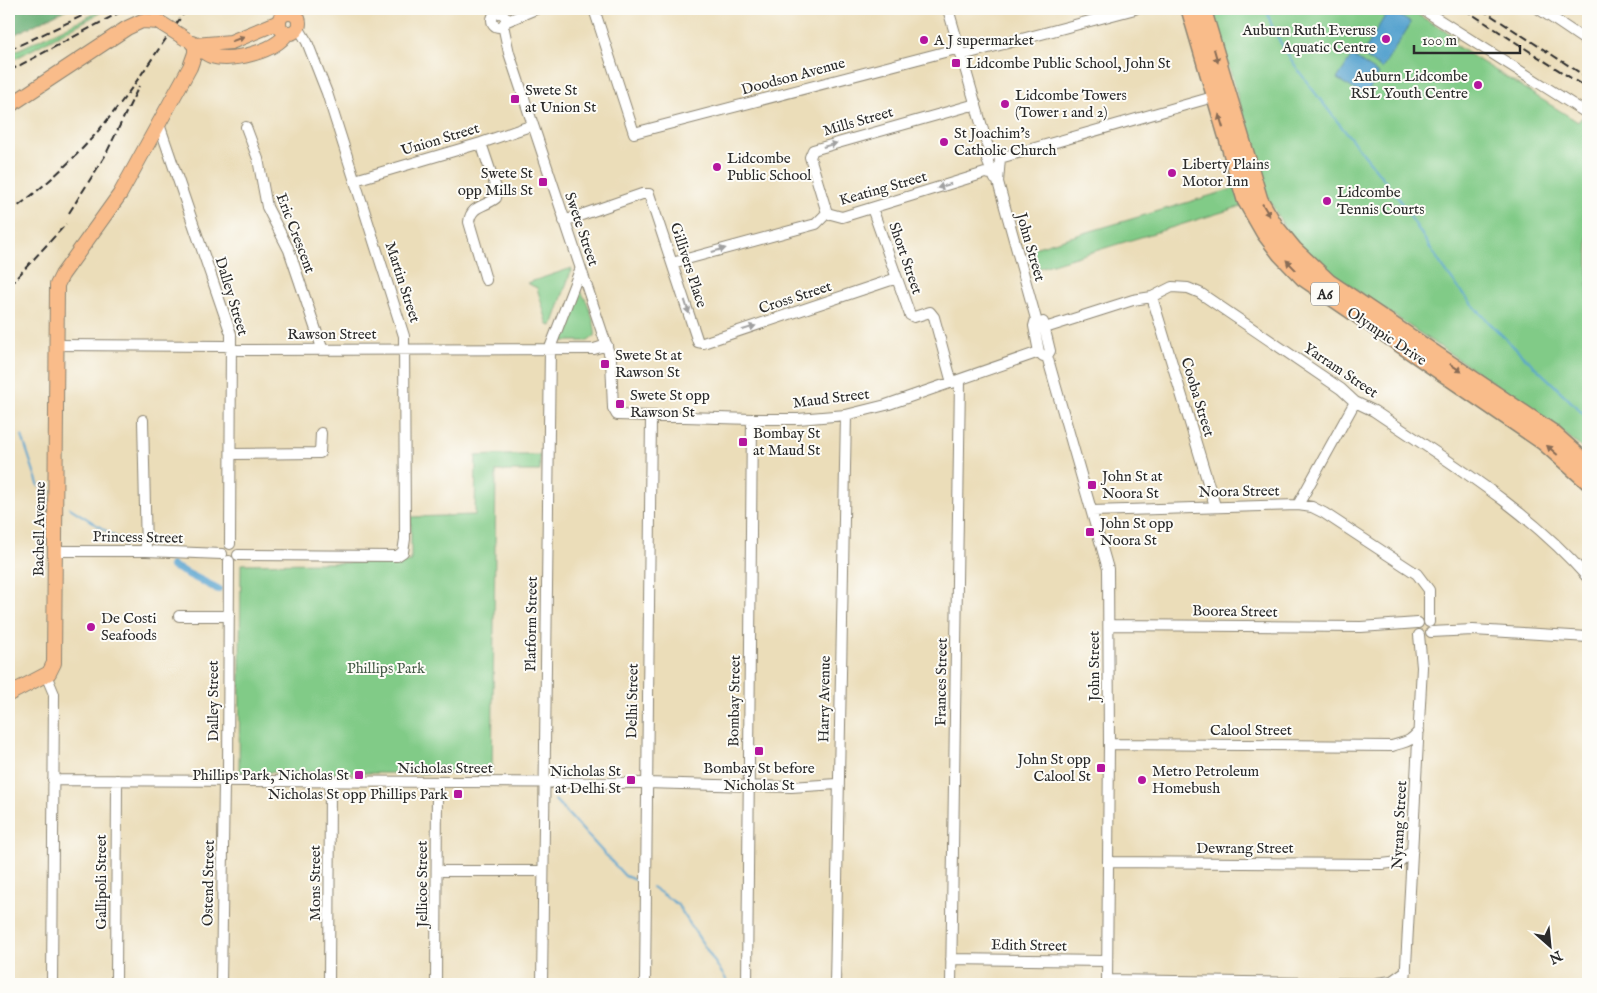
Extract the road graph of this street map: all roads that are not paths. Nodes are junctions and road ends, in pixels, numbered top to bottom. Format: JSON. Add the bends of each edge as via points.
{"nodes":[{"id":1,"x":527,"y":9,"type":"edge"},
{"id":2,"x":536,"y":9,"type":"edge"},
{"id":3,"x":594,"y":9,"type":"edge"},
{"id":4,"x":948,"y":9,"type":"edge"},
{"id":5,"x":1134,"y":9,"type":"edge"},
{"id":6,"x":1192,"y":9,"type":"edge"},
{"id":7,"x":1422,"y":9,"type":"edge"},
{"id":8,"x":1539,"y":9,"type":"edge"},
{"id":9,"x":499,"y":17,"type":"edge"},
{"id":10,"x":292,"y":19,"type":"edge"},
{"id":11,"x":190,"y":42,"type":"junction"},
{"id":12,"x":1588,"y":42,"type":"edge"},
{"id":13,"x":961,"y":52,"type":"junction"},
{"id":14,"x":236,"y":58,"type":"junction"},
{"id":15,"x":188,"y":70,"type":"junction"},
{"id":16,"x":1225,"y":86,"type":"junction"},
{"id":17,"x":1214,"y":97,"type":"junction"},
{"id":18,"x":170,"y":101,"type":"junction"},
{"id":19,"x":976,"y":104,"type":"junction"},
{"id":20,"x":9,"y":106,"type":"edge"},
{"id":21,"x":1588,"y":114,"type":"edge"},
{"id":22,"x":159,"y":124,"type":"junction"},
{"id":23,"x":533,"y":125,"type":"junction"},
{"id":24,"x":246,"y":127,"type":"dead end"},
{"id":25,"x":481,"y":143,"type":"junction"},
{"id":26,"x":995,"y":166,"type":"junction"},
{"id":27,"x":355,"y":180,"type":"junction"},
{"id":28,"x":872,"y":208,"type":"junction"},
{"id":29,"x":827,"y":213,"type":"junction"},
{"id":30,"x":564,"y":221,"type":"junction"},
{"id":31,"x":672,"y":263,"type":"junction"},
{"id":32,"x":580,"y":270,"type":"junction"},
{"id":33,"x":897,"y":278,"type":"junction"},
{"id":34,"x":486,"y":280,"type":"dead end"},
{"id":35,"x":1152,"y":297,"type":"junction"},
{"id":36,"x":911,"y":317,"type":"joint"},
{"id":37,"x":1036,"y":319,"type":"junction"},
{"id":38,"x":1045,"y":328,"type":"junction"},
{"id":39,"x":703,"y":343,"type":"joint"},
{"id":40,"x":56,"y":345,"type":"junction"},
{"id":41,"x":607,"y":345,"type":"junction"},
{"id":42,"x":232,"y":348,"type":"junction"},
{"id":43,"x":322,"y":348,"type":"junction"},
{"id":44,"x":550,"y":348,"type":"junction"},
{"id":45,"x":406,"y":349,"type":"junction"},
{"id":46,"x":1043,"y":354,"type":"junction"},
{"id":47,"x":956,"y":382,"type":"junction"},
{"id":48,"x":1356,"y":402,"type":"junction"},
{"id":49,"x":617,"y":415,"type":"joint"},
{"id":50,"x":846,"y":415,"type":"junction"},
{"id":51,"x":651,"y":417,"type":"junction"},
{"id":52,"x":752,"y":419,"type":"junction"},
{"id":53,"x":143,"y":420,"type":"dead end"},
{"id":54,"x":321,"y":433,"type":"dead end"},
{"id":55,"x":231,"y":454,"type":"junction"},
{"id":56,"x":1588,"y":464,"type":"edge"},
{"id":57,"x":1588,"y":482,"type":"edge"},
{"id":58,"x":1298,"y":505,"type":"junction"},
{"id":59,"x":1215,"y":506,"type":"junction"},
{"id":60,"x":1092,"y":511,"type":"junction"},
{"id":61,"x":54,"y":551,"type":"junction"},
{"id":62,"x":146,"y":551,"type":"junction"},
{"id":63,"x":397,"y":556,"type":"joint"},
{"id":64,"x":230,"y":557,"type":"junction"},
{"id":65,"x":1588,"y":578,"type":"edge"},
{"id":66,"x":179,"y":616,"type":"dead end"},
{"id":67,"x":229,"y":616,"type":"junction"},
{"id":68,"x":1109,"y":625,"type":"junction"},
{"id":69,"x":1424,"y":629,"type":"junction"},
{"id":70,"x":1588,"y":637,"type":"edge"},
{"id":71,"x":46,"y":675,"type":"junction"},
{"id":72,"x":9,"y":694,"type":"edge"},
{"id":73,"x":1419,"y":731,"type":"junction"},
{"id":74,"x":1109,"y":744,"type":"junction"},
{"id":75,"x":1392,"y":746,"type":"junction"},
{"id":76,"x":1418,"y":762,"type":"junction"},
{"id":77,"x":53,"y":780,"type":"junction"},
{"id":78,"x":117,"y":780,"type":"junction"},
{"id":79,"x":226,"y":781,"type":"junction"},
{"id":80,"x":330,"y":782,"type":"junction"},
{"id":81,"x":544,"y":782,"type":"junction"},
{"id":82,"x":437,"y":783,"type":"junction"},
{"id":83,"x":646,"y":783,"type":"junction"},
{"id":84,"x":837,"y":784,"type":"junction"},
{"id":85,"x":749,"y":786,"type":"junction"},
{"id":86,"x":1413,"y":849,"type":"junction"},
{"id":87,"x":1108,"y":862,"type":"junction"},
{"id":88,"x":1382,"y":864,"type":"junction"},
{"id":89,"x":437,"y":871,"type":"junction"},
{"id":90,"x":543,"y":871,"type":"junction"},
{"id":91,"x":1412,"y":883,"type":"junction"},
{"id":92,"x":952,"y":959,"type":"junction"},
{"id":93,"x":1107,"y":961,"type":"junction"},
{"id":94,"x":1406,"y":971,"type":"junction"},
{"id":95,"x":1107,"y":982,"type":"edge"},
{"id":96,"x":1380,"y":983,"type":"edge"},
{"id":97,"x":52,"y":984,"type":"edge"},
{"id":98,"x":116,"y":984,"type":"edge"},
{"id":99,"x":222,"y":984,"type":"edge"},
{"id":100,"x":330,"y":984,"type":"edge"},
{"id":101,"x":436,"y":984,"type":"edge"},
{"id":102,"x":542,"y":984,"type":"edge"},
{"id":103,"x":645,"y":984,"type":"edge"},
{"id":104,"x":747,"y":984,"type":"edge"},
{"id":105,"x":835,"y":984,"type":"edge"},
{"id":106,"x":951,"y":984,"type":"edge"},
{"id":107,"x":1405,"y":984,"type":"edge"}],
"edges":[{"from":1,"to":9,"type":"street"},
{"from":2,"to":9,"type":"street"},
{"from":3,"to":13,"type":"street","name":"Doodson Avenue","via":[[634,133]]},
{"from":4,"to":13,"type":"street","name":"John Street"},
{"from":5,"to":13,"type":"street","name":"Doodson Avenue"},
{"from":6,"to":16,"type":"highway","name":"Olympic Drive","number":"A6","one_way":true},
{"from":6,"to":17,"type":"highway","name":"Olympic Drive","number":"A6"},
{"from":7,"to":21,"type":"street"},
{"from":8,"to":12,"type":"street"},
{"from":9,"to":23,"type":"street","name":"Swete Street"},
{"from":11,"to":10,"type":"main road","one_way":true,"via":[[231,42]]},
{"from":10,"to":14,"type":"main road","via":[[280,39],[255,53]]},
{"from":10,"to":27,"type":"street","name":"Martin Street","via":[[307,42],[327,93]]},
{"from":11,"to":14,"type":"main road","via":[[209,55]]},
{"from":11,"to":15,"type":"main road","name":"Bachell Avenue","via":[[194,56]]},
{"from":11,"to":18,"type":"main road","name":"Bachell Avenue"},
{"from":11,"to":20,"type":"main road","bridge":true,"via":[[159,22],[147,20],[132,26]]},
{"from":13,"to":19,"type":"street","name":"John Street"},
{"from":14,"to":15,"type":"main road","via":[[201,62]]},
{"from":15,"to":18,"type":"main road","name":"Bachell Avenue"},
{"from":16,"to":17,"type":"street","via":[[1222,95]]},
{"from":16,"to":56,"type":"highway","name":"Olympic Drive","number":"A6","one_way":true,"via":[[1260,200],[1276,227],[1308,264],[1329,282],[1552,432]]},
{"from":17,"to":26,"type":"street","name":"Keating Street"},
{"from":57,"to":17,"type":"highway","name":"Olympic Drive","number":"A6","one_way":true,"via":[[1543,442],[1327,296],[1285,260],[1264,233],[1246,200]]},
{"from":18,"to":22,"type":"main road","name":"Bachell Avenue"},
{"from":19,"to":26,"type":"street","name":"John Street"},
{"from":29,"to":19,"type":"street","name":"Mills Street","one_way":true,"via":[[810,157],[813,150]]},
{"from":22,"to":40,"type":"main road","name":"Bachell Avenue","via":[[111,207],[59,280]]},
{"from":22,"to":42,"type":"street","name":"Dalley Street","via":[[231,334]]},
{"from":23,"to":25,"type":"street","name":"Union Street"},
{"from":23,"to":30,"type":"street","name":"Swete Street"},
{"from":24,"to":43,"type":"street","name":"Eric Crescent","via":[[258,159],[267,207],[288,250]]},
{"from":25,"to":27,"type":"street","name":"Union Street"},
{"from":25,"to":34,"type":"street","via":[[497,191],[496,198],[476,207],[470,214]]},
{"from":26,"to":28,"type":"street","name":"Keating Street","one_way":true,"via":[[985,173]]},
{"from":26,"to":37,"type":"street","name":"John Street"},
{"from":27,"to":45,"type":"street","name":"Martin Street"},
{"from":28,"to":29,"type":"street","name":"Keating Street","via":[[842,217]]},
{"from":28,"to":33,"type":"street","name":"Short Street"},
{"from":31,"to":29,"type":"street","name":"Keating Street","one_way":true,"via":[[816,224]]},
{"from":30,"to":31,"type":"street","name":"Gillivers Place","via":[[650,194]]},
{"from":30,"to":32,"type":"street","name":"Swete Street"},
{"from":31,"to":39,"type":"street","name":"Gillivers Place","one_way":true,"via":[[698,342]]},
{"from":32,"to":41,"type":"street","name":"Swete Street"},
{"from":32,"to":44,"type":"street","name":"Platform Street"},
{"from":33,"to":36,"type":"street","name":"Short Street"},
{"from":39,"to":33,"type":"street","name":"Cross Street","one_way":true},
{"from":35,"to":38,"type":"street","name":"Yarram Street"},
{"from":35,"to":48,"type":"street","name":"Yarram Street","via":[[1180,286],[1200,293],[1342,389]]},
{"from":35,"to":59,"type":"street","name":"Cooba Street"},
{"from":36,"to":47,"type":"street","name":"Frances Street","via":[[928,312],[933,315]]},
{"from":37,"to":38,"type":"street","via":[[1042,320]]},
{"from":37,"to":46,"type":"street","name":"John Street","via":[[1034,326]]},
{"from":38,"to":46,"type":"street","via":[[1050,351]]},
{"from":40,"to":42,"type":"street","name":"Rawson Street"},
{"from":40,"to":61,"type":"main road","name":"Bachell Avenue"},
{"from":41,"to":44,"type":"street","name":"Rawson Street","via":[[594,349]]},
{"from":41,"to":49,"type":"street","name":"Swete Street","via":[[611,359],[613,408]]},
{"from":42,"to":43,"type":"street","name":"Rawson Street"},
{"from":42,"to":55,"type":"street","name":"Dalley Street"},
{"from":43,"to":45,"type":"street","name":"Rawson Street"},
{"from":44,"to":45,"type":"street","name":"Rawson Street"},
{"from":44,"to":81,"type":"street","name":"Platform Street"},
{"from":45,"to":63,"type":"street","name":"Martin Street","via":[[405,539],[403,552]]},
{"from":46,"to":47,"type":"street","name":"Maud Street"},
{"from":46,"to":60,"type":"street","name":"John Street"},
{"from":47,"to":50,"type":"street","name":"Maud Street","via":[[872,410]]},
{"from":47,"to":92,"type":"street","name":"Frances Street"},
{"from":48,"to":58,"type":"street","name":"Noora Street"},
{"from":48,"to":65,"type":"street","name":"Yarram Street","via":[[1508,502],[1563,549]]},
{"from":49,"to":51,"type":"street","name":"Maud Street"},
{"from":50,"to":52,"type":"street","name":"Maud Street"},
{"from":50,"to":84,"type":"street","name":"Harry Avenue"},
{"from":51,"to":52,"type":"street","name":"Maud Street"},
{"from":51,"to":83,"type":"street","name":"Delhi Street"},
{"from":52,"to":85,"type":"street","name":"Bombay Street"},
{"from":53,"to":62,"type":"street"},
{"from":54,"to":55,"type":"street","via":[[320,453]]},
{"from":55,"to":64,"type":"street","name":"Dalley Street","via":[[230,544],[223,547]]},
{"from":58,"to":59,"type":"street","name":"Noora Street"},
{"from":58,"to":69,"type":"street","name":"Nyrang Street","via":[[1324,513],[1417,574],[1429,590]]},
{"from":59,"to":60,"type":"street","name":"Noora Street"},
{"from":60,"to":68,"type":"street","name":"John Street","via":[[1108,569]]},
{"from":61,"to":62,"type":"street","name":"Princess Street"},
{"from":61,"to":71,"type":"main road","name":"Bachell Avenue","via":[[54,663]]},
{"from":62,"to":64,"type":"street","name":"Princess Street"},
{"from":63,"to":64,"type":"street","name":"Princess Street"},
{"from":64,"to":67,"type":"street","name":"Dalley Street"},
{"from":66,"to":67,"type":"street"},
{"from":67,"to":79,"type":"street","name":"Dalley Street"},
{"from":68,"to":69,"type":"street","name":"Boorea Street"},
{"from":68,"to":74,"type":"street","name":"John Street"},
{"from":69,"to":70,"type":"street","name":"Boorea Street"},
{"from":69,"to":73,"type":"street","name":"Nyrang Street","via":[[1425,661]]},
{"from":71,"to":72,"type":"main road"},
{"from":71,"to":77,"type":"street","via":[[54,694]]},
{"from":73,"to":75,"type":"street","name":"Calool Street","via":[[1410,741]]},
{"from":73,"to":76,"type":"street","name":"Nyrang Street"},
{"from":74,"to":75,"type":"street","name":"Calool Street"},
{"from":74,"to":87,"type":"street","name":"John Street"},
{"from":75,"to":76,"type":"street","name":"Calool Street","via":[[1405,748]]},
{"from":76,"to":86,"type":"street","name":"Nyrang Street"},
{"from":77,"to":78,"type":"street","name":"Nicholas Street"},
{"from":77,"to":97,"type":"street"},
{"from":78,"to":79,"type":"street","name":"Nicholas Street"},
{"from":78,"to":98,"type":"street","name":"Gallipoli Street"},
{"from":79,"to":80,"type":"street","name":"Nicholas Street"},
{"from":79,"to":99,"type":"street","name":"Ostend Street"},
{"from":80,"to":82,"type":"street","name":"Nicholas Street"},
{"from":80,"to":100,"type":"street","name":"Mons Street"},
{"from":81,"to":82,"type":"street","name":"Nicholas Street"},
{"from":81,"to":83,"type":"street","name":"Nicholas Street"},
{"from":81,"to":90,"type":"street","name":"Platform Street"},
{"from":82,"to":89,"type":"street","name":"Jellicoe Street"},
{"from":83,"to":85,"type":"street","name":"Nicholas Street"},
{"from":83,"to":103,"type":"street","name":"Delhi Street"},
{"from":84,"to":85,"type":"street","name":"Nicholas Street"},
{"from":84,"to":105,"type":"street","name":"Harry Avenue"},
{"from":85,"to":104,"type":"street","name":"Bombay Street"},
{"from":86,"to":88,"type":"street","name":"Dewrang Street","via":[[1400,862]]},
{"from":86,"to":91,"type":"street","name":"Nyrang Street"},
{"from":87,"to":88,"type":"street","name":"Dewrang Street"},
{"from":87,"to":93,"type":"street","name":"John Street"},
{"from":88,"to":91,"type":"street","name":"Dewrang Street","via":[[1399,866]]},
{"from":89,"to":90,"type":"street"},
{"from":89,"to":101,"type":"street","name":"Jellicoe Street"},
{"from":90,"to":102,"type":"street","name":"Platform Street"},
{"from":91,"to":94,"type":"street","name":"Nyrang Street"},
{"from":92,"to":93,"type":"street","name":"Edith Street"},
{"from":92,"to":106,"type":"street","name":"Frances Street"},
{"from":93,"to":95,"type":"street","name":"John Street"},
{"from":94,"to":96,"type":"street"},
{"from":94,"to":107,"type":"street","name":"Nyrang Street"},
{"from":95,"to":96,"type":"street"}]}
